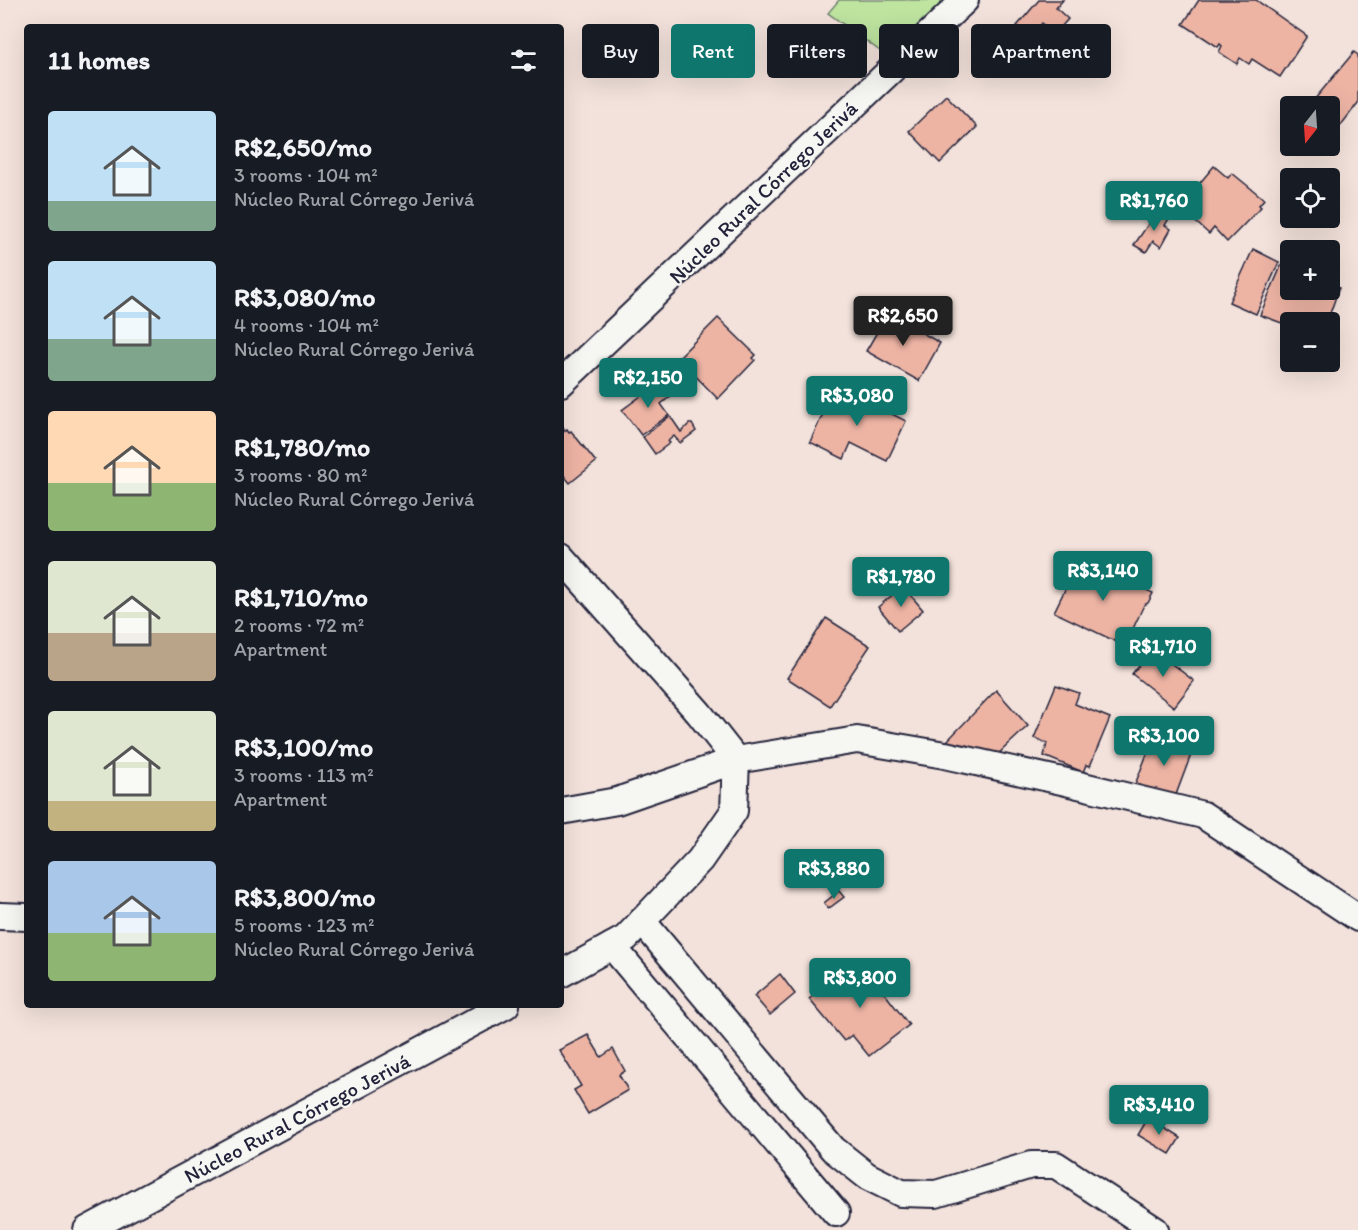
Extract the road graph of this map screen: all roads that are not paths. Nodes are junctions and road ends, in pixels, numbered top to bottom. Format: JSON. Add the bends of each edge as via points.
{"nodes":[{"id":1,"x":965,"y":0,"type":"edge"},
{"id":2,"x":564,"y":379,"type":"edge"},
{"id":3,"x":564,"y":560,"type":"edge"},
{"id":4,"x":736,"y":760,"type":"junction"},
{"id":5,"x":564,"y":810,"type":"edge"},
{"id":6,"x":0,"y":915,"type":"edge"},
{"id":7,"x":24,"y":917,"type":"edge"},
{"id":8,"x":1358,"y":918,"type":"edge"},
{"id":9,"x":642,"y":921,"type":"junction"},
{"id":10,"x":612,"y":946,"type":"junction"},
{"id":11,"x":564,"y":972,"type":"edge"},
{"id":12,"x":500,"y":1008,"type":"edge"},
{"id":13,"x":836,"y":1213,"type":"dead end"},
{"id":14,"x":87,"y":1230,"type":"edge"},
{"id":15,"x":1155,"y":1230,"type":"edge"}],
"edges":[{"from":1,"to":2,"type":"street","name":"Núcleo Rural Córrego Jerivá"},
{"from":3,"to":4,"type":"street"},
{"from":4,"to":5,"type":"street","via":[[617,801]]},
{"from":4,"to":8,"type":"street","via":[[857,740],[1062,780],[1203,815]]},
{"from":4,"to":9,"type":"street","via":[[734,811],[700,860]]},
{"from":6,"to":7,"type":"street"},
{"from":9,"to":10,"type":"street"},
{"from":9,"to":15,"type":"street","via":[[833,1149],[867,1176],[901,1193],[936,1194],[1031,1165],[1056,1165]]},
{"from":10,"to":11,"type":"street"},
{"from":10,"to":13,"type":"street"},
{"from":12,"to":14,"type":"street","name":"Núcleo Rural Córrego Jerivá"}]}
